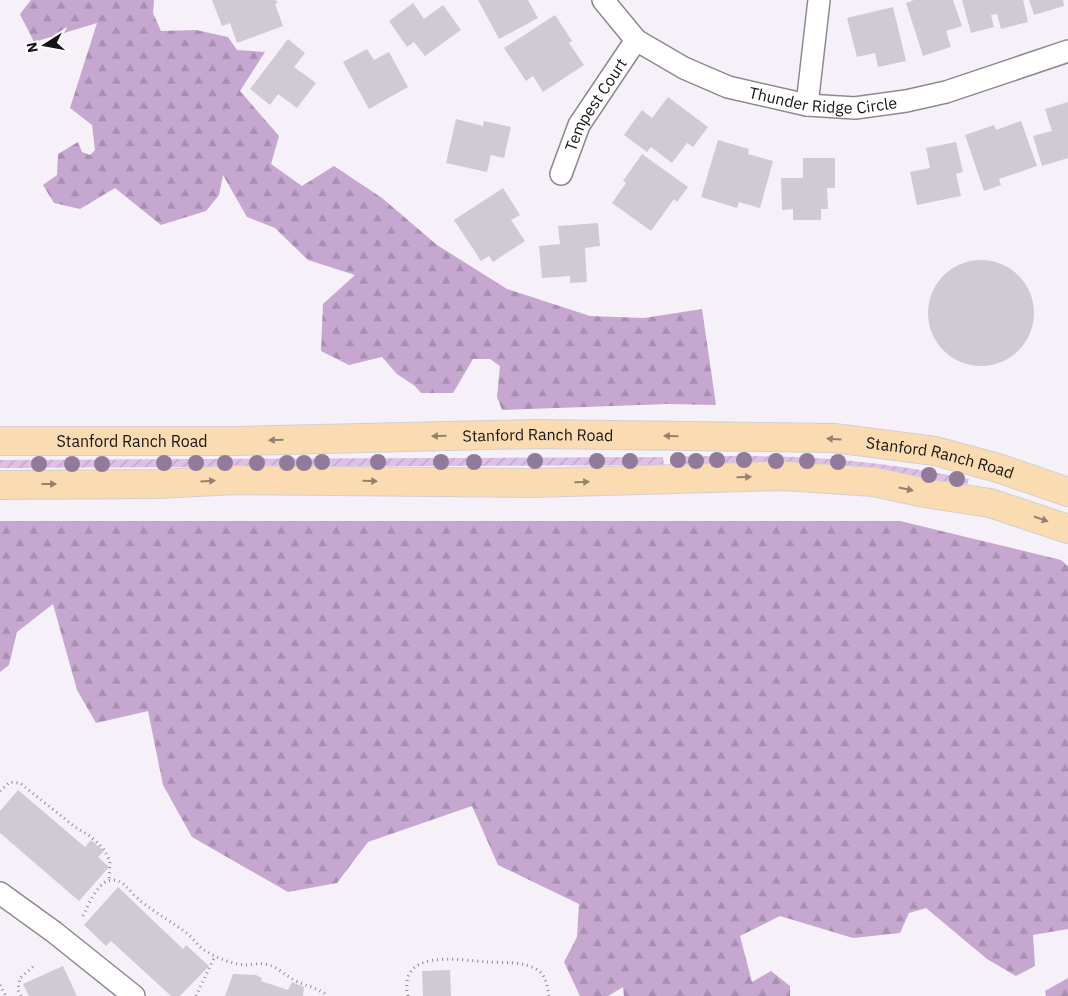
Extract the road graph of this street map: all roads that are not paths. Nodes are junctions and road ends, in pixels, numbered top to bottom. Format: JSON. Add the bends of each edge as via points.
{"nodes":[{"id":1,"x":603,"y":0,"type":"edge"},
{"id":2,"x":819,"y":0,"type":"edge"},
{"id":3,"x":636,"y":40,"type":"junction"},
{"id":4,"x":1068,"y":51,"type":"edge"},
{"id":5,"x":807,"y":105,"type":"junction"},
{"id":6,"x":561,"y":174,"type":"dead end"},
{"id":7,"x":0,"y":441,"type":"edge"},
{"id":8,"x":0,"y":485,"type":"edge"},
{"id":9,"x":1068,"y":492,"type":"edge"},
{"id":10,"x":1068,"y":529,"type":"edge"},
{"id":11,"x":0,"y":893,"type":"edge"},
{"id":12,"x":134,"y":996,"type":"edge"}],
"edges":[{"from":1,"to":3,"type":"street","name":"Thunder Ridge Circle"},
{"from":2,"to":5,"type":"street"},
{"from":3,"to":5,"type":"street","name":"Thunder Ridge Circle","via":[[684,68],[728,87]]},
{"from":3,"to":6,"type":"street","name":"Tempest Court","via":[[579,125]]},
{"from":4,"to":5,"type":"street","name":"Thunder Ridge Circle","via":[[946,92],[906,101],[856,108]]},
{"from":9,"to":7,"type":"main road","name":"Stanford Ranch Road","one_way":true,"via":[[935,451],[834,438],[535,434]]},
{"from":8,"to":10,"type":"main road","name":"Stanford Ranch Road","one_way":true,"via":[[236,480],[533,483],[784,476],[874,482],[990,503]]},
{"from":11,"to":12,"type":"street"}]}
